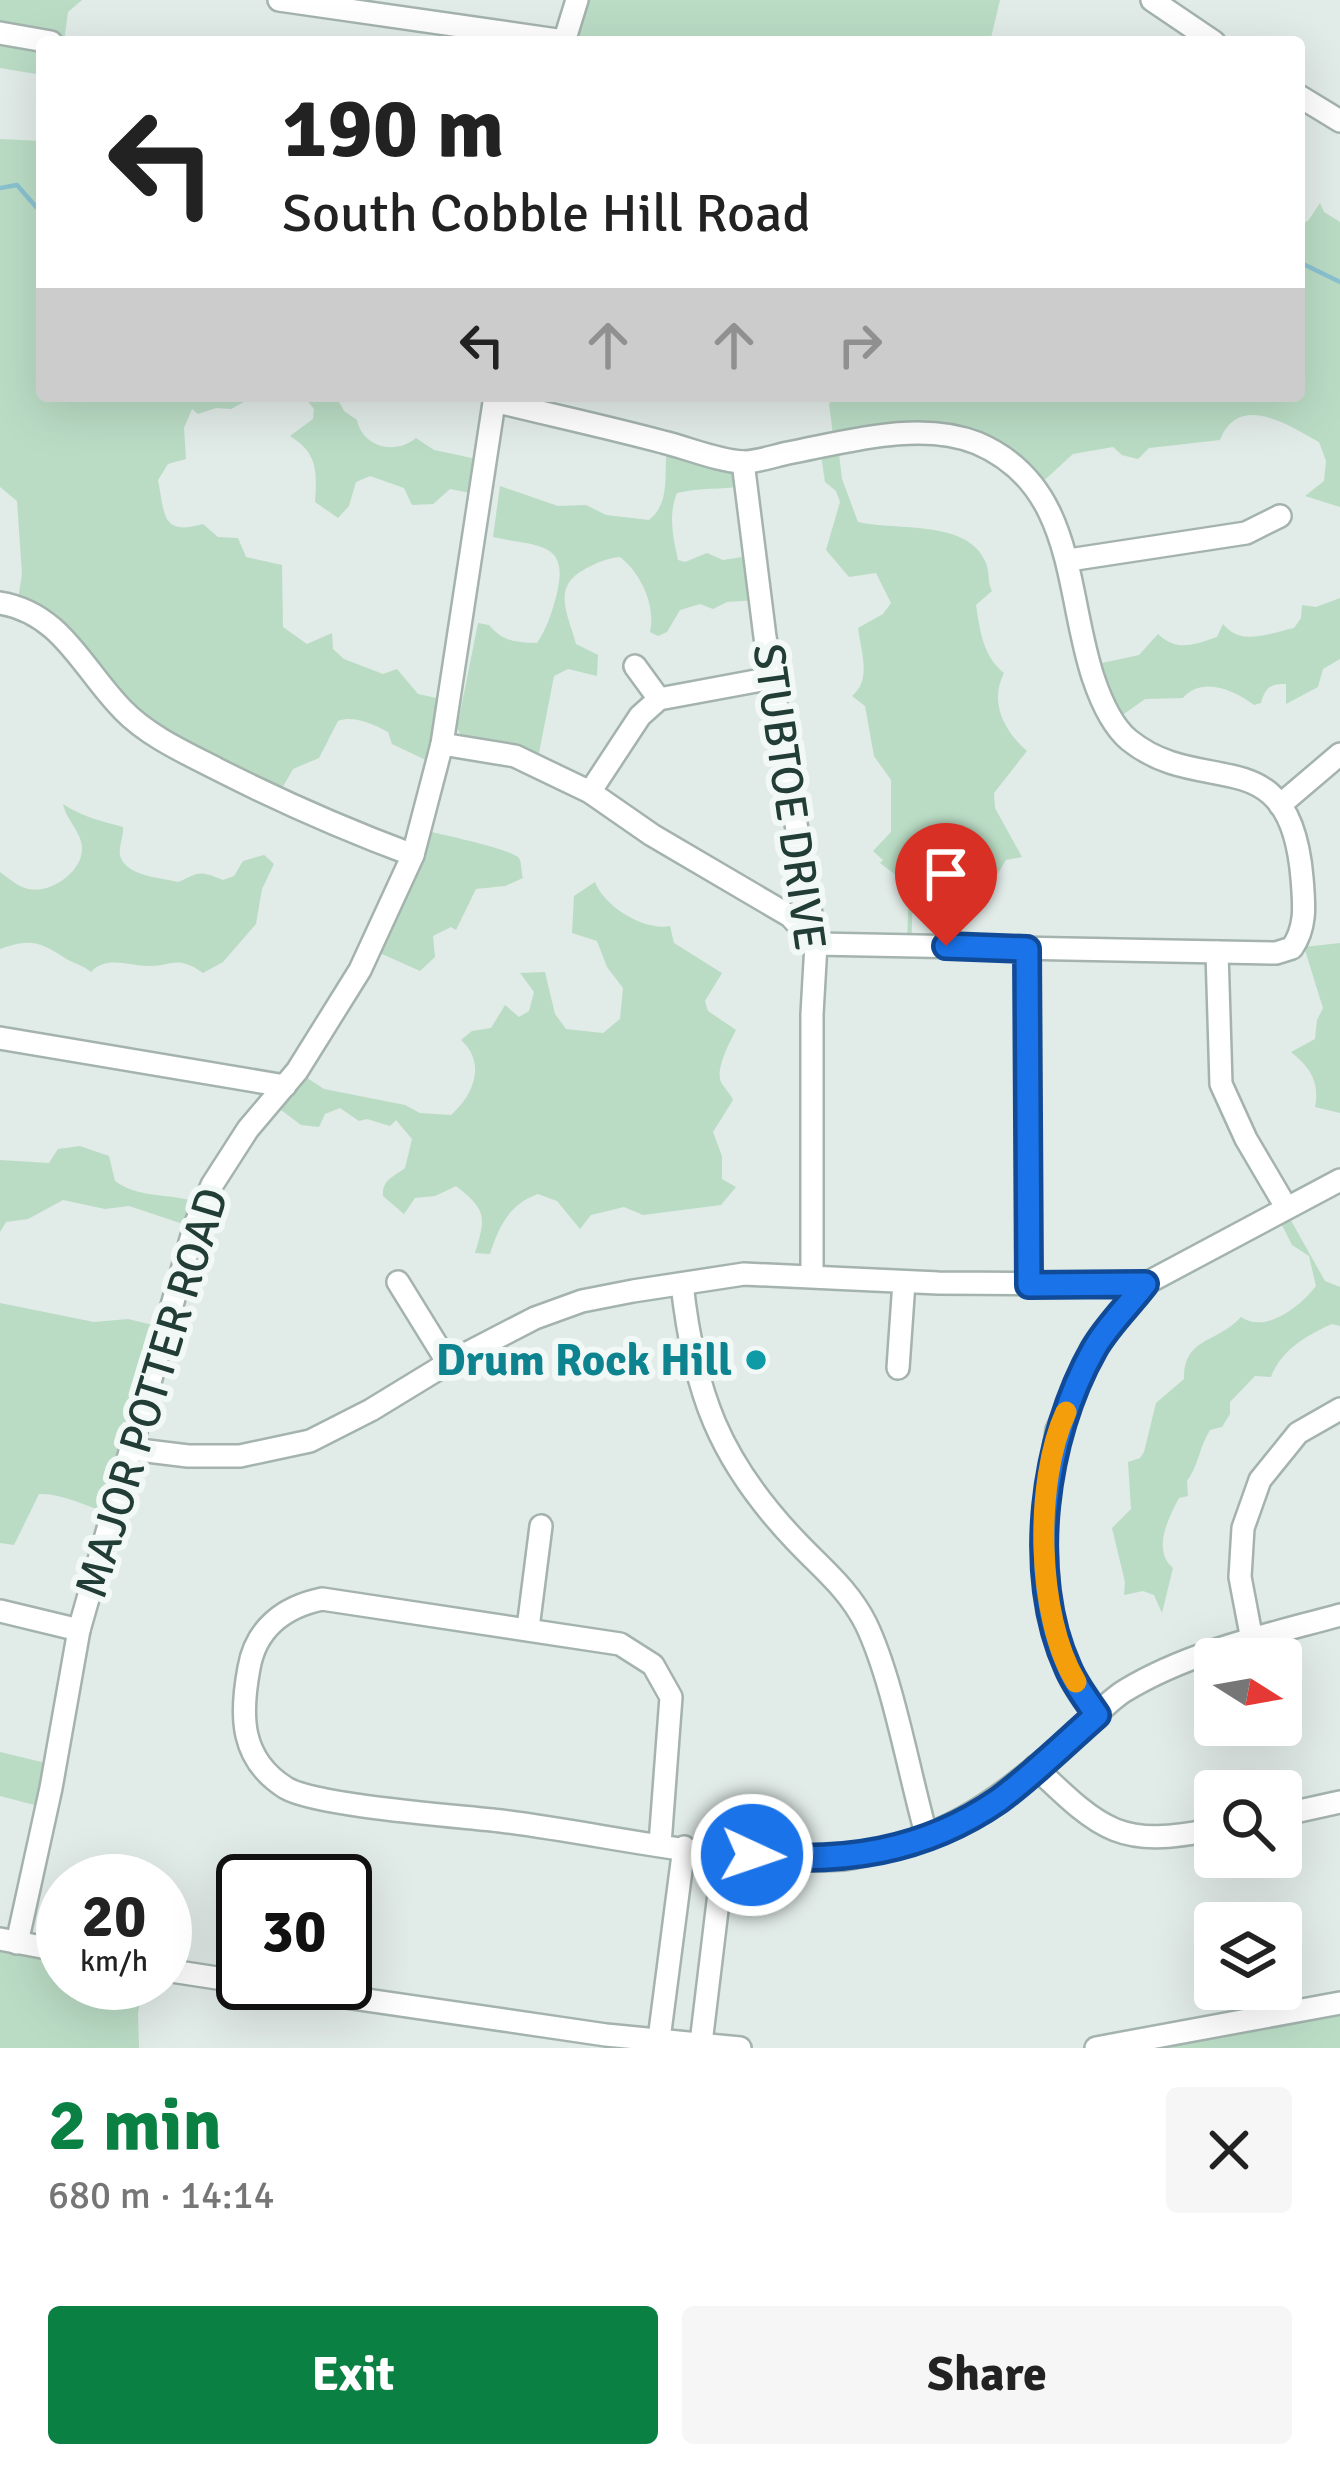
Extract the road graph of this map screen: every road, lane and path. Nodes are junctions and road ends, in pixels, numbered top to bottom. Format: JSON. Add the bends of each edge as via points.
{"nodes":[{"id":1,"x":279,"y":0,"type":"edge"},
{"id":2,"x":578,"y":0,"type":"edge"},
{"id":3,"x":1152,"y":0,"type":"edge"},
{"id":4,"x":0,"y":33,"type":"edge"},
{"id":5,"x":529,"y":36,"type":"edge"},
{"id":6,"x":566,"y":36,"type":"edge"},
{"id":7,"x":1205,"y":36,"type":"edge"},
{"id":8,"x":36,"y":39,"type":"edge"},
{"id":9,"x":1305,"y":99,"type":"edge"},
{"id":10,"x":1340,"y":122,"type":"edge"},
{"id":11,"x":495,"y":402,"type":"edge"},
{"id":12,"x":507,"y":402,"type":"edge"},
{"id":13,"x":743,"y":462,"type":"junction"},
{"id":14,"x":1280,"y":516,"type":"dead end"},
{"id":15,"x":1069,"y":560,"type":"junction"},
{"id":16,"x":0,"y":603,"type":"edge"},
{"id":17,"x":635,"y":666,"type":"dead end"},
{"id":18,"x":772,"y":678,"type":"junction"},
{"id":19,"x":659,"y":699,"type":"junction"},
{"id":20,"x":442,"y":744,"type":"junction"},
{"id":21,"x":1340,"y":754,"type":"edge"},
{"id":22,"x":590,"y":792,"type":"junction"},
{"id":23,"x":1280,"y":805,"type":"junction"},
{"id":24,"x":413,"y":855,"type":"junction"},
{"id":25,"x":816,"y":944,"type":"junction"},
{"id":26,"x":1027,"y":949,"type":"junction"},
{"id":27,"x":1216,"y":952,"type":"junction"},
{"id":28,"x":0,"y":1038,"type":"edge"},
{"id":29,"x":285,"y":1086,"type":"junction"},
{"id":30,"x":1340,"y":1180,"type":"edge"},
{"id":31,"x":1286,"y":1207,"type":"junction"},
{"id":32,"x":812,"y":1276,"type":"junction"},
{"id":33,"x":398,"y":1282,"type":"dead end"},
{"id":34,"x":904,"y":1282,"type":"junction"},
{"id":35,"x":682,"y":1284,"type":"junction"},
{"id":36,"x":1145,"y":1284,"type":"junction"},
{"id":37,"x":1029,"y":1285,"type":"junction"},
{"id":38,"x":448,"y":1363,"type":"junction"},
{"id":39,"x":898,"y":1368,"type":"dead end"},
{"id":40,"x":1340,"y":1409,"type":"edge"},
{"id":41,"x":131,"y":1449,"type":"junction"},
{"id":42,"x":541,"y":1526,"type":"dead end"},
{"id":43,"x":0,"y":1611,"type":"edge"},
{"id":44,"x":1340,"y":1615,"type":"edge"},
{"id":45,"x":528,"y":1628,"type":"junction"},
{"id":46,"x":79,"y":1630,"type":"junction"},
{"id":47,"x":1252,"y":1638,"type":"edge"},
{"id":48,"x":1259,"y":1638,"type":"edge"},
{"id":49,"x":1194,"y":1657,"type":"edge"},
{"id":50,"x":1097,"y":1715,"type":"junction"},
{"id":51,"x":1035,"y":1767,"type":"junction"},
{"id":52,"x":1340,"y":1802,"type":"edge"},
{"id":53,"x":1302,"y":1810,"type":"edge"},
{"id":54,"x":1194,"y":1832,"type":"edge"},
{"id":55,"x":927,"y":1837,"type":"junction"},
{"id":56,"x":659,"y":1844,"type":"junction"},
{"id":57,"x":684,"y":1847,"type":"junction"},
{"id":58,"x":724,"y":1852,"type":"junction"},
{"id":59,"x":9,"y":1941,"type":"edge"},
{"id":60,"x":372,"y":1999,"type":"edge"},
{"id":61,"x":1340,"y":2002,"type":"edge"},
{"id":62,"x":659,"y":2039,"type":"junction"},
{"id":63,"x":700,"y":2043,"type":"junction"},
{"id":64,"x":740,"y":2048,"type":"edge"},
{"id":65,"x":1096,"y":2048,"type":"edge"}],
"edges":[{"from":1,"to":5,"type":"street"},
{"from":2,"to":6,"type":"street"},
{"from":3,"to":7,"type":"street"},
{"from":4,"to":8,"type":"street"},
{"from":9,"to":10,"type":"street"},
{"from":11,"to":20,"type":"street","name":"MAJOR POTTER ROAD"},
{"from":12,"to":13,"type":"street"},
{"from":13,"to":15,"type":"street","via":[[883,437],[972,441],[1011,460],[1043,499]]},
{"from":13,"to":18,"type":"street","name":"STUBTOE DRIVE"},
{"from":14,"to":15,"type":"street","via":[[1246,533]]},
{"from":15,"to":23,"type":"street","via":[[1080,639],[1101,702],[1127,739],[1168,760],[1268,789]]},
{"from":16,"to":24,"type":"street","via":[[29,611],[63,635],[124,712],[175,747],[327,824]]},
{"from":17,"to":19,"type":"street"},
{"from":18,"to":19,"type":"street"},
{"from":18,"to":25,"type":"street","name":"STUBTOE DRIVE"},
{"from":19,"to":22,"type":"street"},
{"from":20,"to":22,"type":"street","via":[[515,756]]},
{"from":20,"to":24,"type":"street","name":"MAJOR POTTER ROAD"},
{"from":21,"to":23,"type":"street"},
{"from":22,"to":25,"type":"street","via":[[790,916]]},
{"from":23,"to":27,"type":"street","via":[[1299,839],[1302,934],[1276,953]]},
{"from":24,"to":29,"type":"street","name":"MAJOR POTTER ROAD","via":[[360,970]]},
{"from":25,"to":26,"type":"street"},
{"from":25,"to":32,"type":"street","name":"STUBTOE DRIVE"},
{"from":26,"to":27,"type":"street"},
{"from":26,"to":37,"type":"street"},
{"from":27,"to":31,"type":"street","via":[[1221,1084]]},
{"from":28,"to":29,"type":"street"},
{"from":29,"to":41,"type":"street","name":"MAJOR POTTER ROAD","via":[[212,1185]]},
{"from":30,"to":31,"type":"street"},
{"from":31,"to":36,"type":"street"},
{"from":32,"to":34,"type":"street"},
{"from":32,"to":35,"type":"street","via":[[744,1274]]},
{"from":33,"to":38,"type":"street"},
{"from":34,"to":37,"type":"street"},
{"from":34,"to":39,"type":"street"},
{"from":35,"to":38,"type":"street","via":[[582,1301]]},
{"from":35,"to":55,"type":"street","via":[[689,1352],[713,1424],[745,1483],[844,1586],[867,1627]]},
{"from":36,"to":37,"type":"street"},
{"from":36,"to":50,"type":"street","via":[[1095,1347],[1057,1430],[1044,1522],[1050,1613],[1068,1668]]},
{"from":38,"to":41,"type":"street","via":[[310,1441],[240,1456]]},
{"from":40,"to":47,"type":"street","via":[[1298,1433],[1260,1480],[1243,1528],[1240,1576]]},
{"from":41,"to":46,"type":"street","name":"MAJOR POTTER ROAD"},
{"from":42,"to":45,"type":"street"},
{"from":43,"to":46,"type":"street"},
{"from":44,"to":48,"type":"street"},
{"from":45,"to":56,"type":"street","via":[[620,1644],[653,1665],[671,1696]]},
{"from":45,"to":56,"type":"street","via":[[322,1599],[296,1605],[274,1619],[252,1652],[242,1704],[251,1754],[290,1790]]},
{"from":46,"to":59,"type":"street","name":"MAJOR POTTER ROAD","via":[[51,1788]]},
{"from":49,"to":50,"type":"street","via":[[1123,1691]]},
{"from":50,"to":51,"type":"street"},
{"from":51,"to":54,"type":"street","via":[[1105,1829],[1135,1839]]},
{"from":51,"to":55,"type":"street","via":[[1000,1799]]},
{"from":52,"to":53,"type":"street"},
{"from":55,"to":58,"type":"street","via":[[847,1859]]},
{"from":56,"to":57,"type":"street"},
{"from":57,"to":58,"type":"street"},
{"from":57,"to":62,"type":"street"},
{"from":58,"to":63,"type":"street"},
{"from":60,"to":62,"type":"street"},
{"from":61,"to":65,"type":"street"},
{"from":62,"to":63,"type":"street"},
{"from":63,"to":64,"type":"street"}]}
